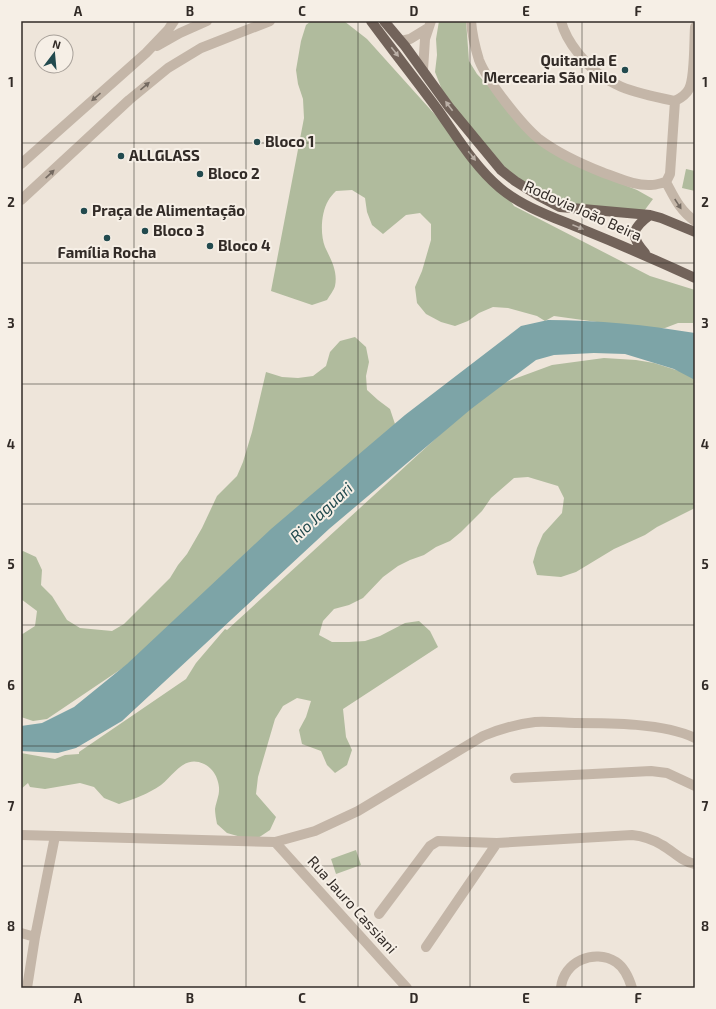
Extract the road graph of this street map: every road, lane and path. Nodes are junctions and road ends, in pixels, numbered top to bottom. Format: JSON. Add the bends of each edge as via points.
{"nodes":[{"id":1,"x":174,"y":21,"type":"edge"},
{"id":2,"x":207,"y":21,"type":"edge"},
{"id":3,"x":270,"y":21,"type":"edge"},
{"id":4,"x":371,"y":21,"type":"edge"},
{"id":5,"x":384,"y":21,"type":"edge"},
{"id":6,"x":471,"y":21,"type":"edge"},
{"id":7,"x":561,"y":21,"type":"edge"},
{"id":8,"x":430,"y":24,"type":"edge"},
{"id":9,"x":695,"y":27,"type":"edge"},
{"id":10,"x":401,"y":41,"type":"junction"},
{"id":11,"x":146,"y":53,"type":"junction"},
{"id":12,"x":423,"y":70,"type":"junction"},
{"id":13,"x":675,"y":101,"type":"junction"},
{"id":14,"x":21,"y":164,"type":"edge"},
{"id":15,"x":666,"y":182,"type":"junction"},
{"id":16,"x":21,"y":200,"type":"edge"},
{"id":17,"x":650,"y":215,"type":"junction"},
{"id":18,"x":695,"y":221,"type":"edge"},
{"id":19,"x":695,"y":232,"type":"edge"},
{"id":20,"x":647,"y":256,"type":"junction"},
{"id":21,"x":695,"y":278,"type":"edge"},
{"id":22,"x":695,"y":738,"type":"edge"},
{"id":23,"x":515,"y":778,"type":"dead end"},
{"id":24,"x":695,"y":786,"type":"edge"},
{"id":25,"x":21,"y":835,"type":"edge"},
{"id":26,"x":55,"y":836,"type":"junction"},
{"id":27,"x":276,"y":842,"type":"junction"},
{"id":28,"x":497,"y":843,"type":"junction"},
{"id":29,"x":695,"y":864,"type":"edge"},
{"id":30,"x":379,"y":914,"type":"dead end"},
{"id":31,"x":21,"y":934,"type":"edge"},
{"id":32,"x":35,"y":937,"type":"junction"},
{"id":33,"x":426,"y":948,"type":"dead end"},
{"id":34,"x":26,"y":988,"type":"edge"},
{"id":35,"x":407,"y":988,"type":"edge"},
{"id":36,"x":561,"y":988,"type":"edge"},
{"id":37,"x":632,"y":988,"type":"edge"}],
"edges":[{"from":1,"to":11,"type":"street"},
{"from":2,"to":11,"type":"street"},
{"from":16,"to":3,"type":"street","one_way":true,"via":[[129,100],[168,68],[201,48]]},
{"from":4,"to":20,"type":"main road","name":"Rodovia João Beira","one_way":true,"via":[[466,149],[501,189],[546,214]]},
{"from":5,"to":10,"type":"main road","name":"Rodovia João Beira"},
{"from":6,"to":15,"type":"street","via":[[480,61],[494,86],[522,123],[539,139],[583,165],[635,184],[651,185]]},
{"from":7,"to":13,"type":"street","via":[[570,42],[604,78],[616,85]]},
{"from":8,"to":10,"type":"street","via":[[410,39]]},
{"from":8,"to":12,"type":"street","via":[[424,50]]},
{"from":9,"to":13,"type":"street","via":[[692,82],[684,96]]},
{"from":10,"to":12,"type":"main road","name":"Rodovia João Beira"},
{"from":11,"to":14,"type":"street","one_way":true},
{"from":17,"to":12,"type":"main road","name":"Rodovia João Beira","one_way":true,"via":[[560,207],[527,188],[501,170],[449,107]]},
{"from":13,"to":15,"type":"street","via":[[670,174]]},
{"from":15,"to":18,"type":"street","one_way":true,"via":[[676,202],[686,215]]},
{"from":17,"to":19,"type":"main road","name":"Rodovia João Beira"},
{"from":17,"to":20,"type":"main road","via":[[640,222],[634,236],[636,243]]},
{"from":20,"to":21,"type":"main road","name":"Rodovia João Beira"},
{"from":22,"to":27,"type":"street","via":[[666,729],[611,723],[536,722],[502,728],[483,736],[358,811],[315,831]]},
{"from":23,"to":24,"type":"street","via":[[652,770],[667,773]]},
{"from":25,"to":26,"type":"street"},
{"from":26,"to":27,"type":"street"},
{"from":26,"to":32,"type":"street"},
{"from":27,"to":35,"type":"street","name":"Rua Jauro Cassiani"},
{"from":28,"to":29,"type":"street","via":[[632,835],[647,837],[687,862]]},
{"from":28,"to":30,"type":"street","via":[[438,841],[430,846]]},
{"from":28,"to":33,"type":"street"},
{"from":31,"to":32,"type":"street"},
{"from":32,"to":34,"type":"street"},
{"from":36,"to":37,"type":"street","via":[[566,972],[574,964],[584,958],[596,956],[616,962],[624,969],[630,978]]}]}
